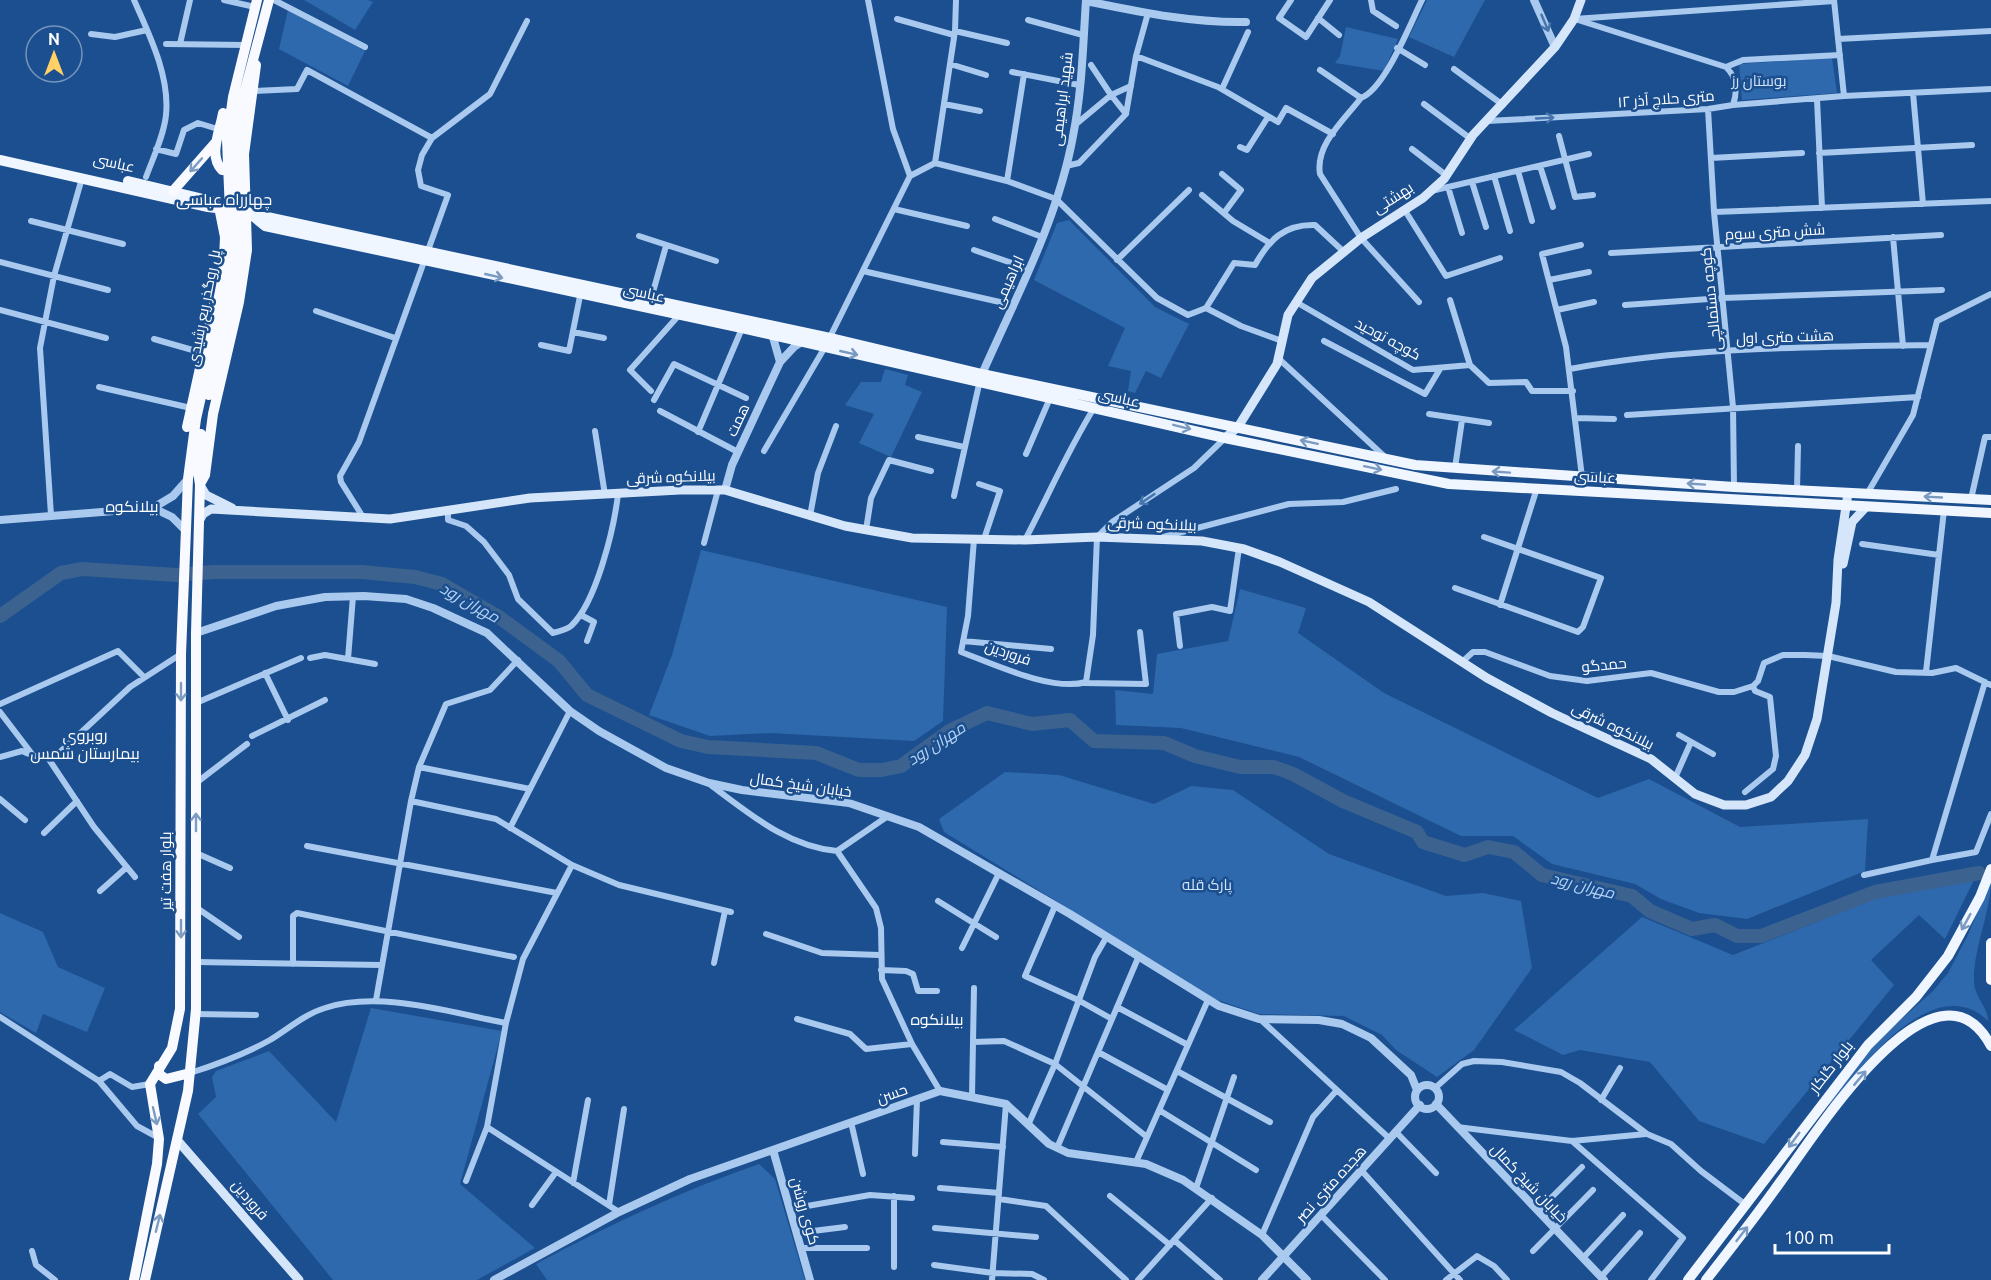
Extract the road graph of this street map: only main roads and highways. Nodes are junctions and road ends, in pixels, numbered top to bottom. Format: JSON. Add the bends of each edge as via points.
{"nodes":[{"id":1,"x":269,"y":0,"type":"edge"},
{"id":2,"x":1581,"y":0,"type":"edge"},
{"id":3,"x":256,"y":4,"type":"edge"},
{"id":4,"x":250,"y":46,"type":"junction"},
{"id":5,"x":220,"y":134,"type":"junction"},
{"id":6,"x":0,"y":154,"type":"edge"},
{"id":7,"x":0,"y":160,"type":"edge"},
{"id":8,"x":244,"y":167,"type":"junction"},
{"id":9,"x":173,"y":191,"type":"junction"},
{"id":10,"x":219,"y":207,"type":"junction"},
{"id":11,"x":252,"y":215,"type":"junction"},
{"id":12,"x":581,"y":290,"type":"junction"},
{"id":13,"x":744,"y":324,"type":"junction"},
{"id":14,"x":209,"y":328,"type":"junction"},
{"id":15,"x":770,"y":330,"type":"junction"},
{"id":16,"x":232,"y":334,"type":"junction"},
{"id":17,"x":827,"y":343,"type":"junction"},
{"id":18,"x":981,"y":378,"type":"junction"},
{"id":19,"x":1096,"y":403,"type":"junction"},
{"id":20,"x":1238,"y":427,"type":"junction"},
{"id":21,"x":1225,"y":438,"type":"junction"},
{"id":22,"x":195,"y":451,"type":"junction"},
{"id":23,"x":188,"y":476,"type":"junction"},
{"id":24,"x":200,"y":485,"type":"junction"},
{"id":25,"x":1848,"y":493,"type":"junction"},
{"id":26,"x":1991,"y":500,"type":"edge"},
{"id":27,"x":1846,"y":506,"type":"junction"},
{"id":28,"x":1866,"y":507,"type":"junction"},
{"id":29,"x":234,"y":509,"type":"junction"},
{"id":30,"x":1991,"y":513,"type":"edge"},
{"id":31,"x":199,"y":521,"type":"junction"},
{"id":32,"x":1839,"y":575,"type":"junction"},
{"id":33,"x":1991,"y":869,"type":"edge"},
{"id":34,"x":1991,"y":943,"type":"edge"},
{"id":35,"x":1991,"y":980,"type":"edge"},
{"id":36,"x":1991,"y":1046,"type":"edge"},
{"id":37,"x":159,"y":1066,"type":"junction"},
{"id":38,"x":190,"y":1073,"type":"junction"},
{"id":39,"x":1818,"y":1107,"type":"junction"},
{"id":40,"x":1828,"y":1116,"type":"junction"},
{"id":41,"x":159,"y":1138,"type":"junction"},
{"id":42,"x":178,"y":1141,"type":"junction"},
{"id":43,"x":149,"y":1277,"type":"edge"},
{"id":44,"x":134,"y":1280,"type":"edge"},
{"id":45,"x":299,"y":1280,"type":"edge"},
{"id":46,"x":1688,"y":1280,"type":"edge"},
{"id":47,"x":1706,"y":1280,"type":"edge"}],
"edges":[{"from":1,"to":4,"type":"highway"},
{"from":2,"to":20,"type":"main road","name":"بهشتی","via":[[1574,19],[1554,47],[1471,139],[1447,176],[1431,192],[1361,238],[1312,278],[1288,315],[1278,358]]},
{"from":3,"to":4,"type":"highway"},
{"from":4,"to":5,"type":"highway","via":[[231,75]]},
{"from":4,"to":8,"type":"highway","via":[[254,91]]},
{"from":4,"to":22,"type":"highway","name":"پل روگذر ربع رشیدی","via":[[227,141],[232,260]]},
{"from":5,"to":8,"type":"highway","via":[[216,164],[230,171]]},
{"from":5,"to":9,"type":"highway","one_way":true},
{"from":6,"to":9,"type":"main road","name":"عباسى"},
{"from":7,"to":10,"type":"main road","name":"عباسى"},
{"from":8,"to":11,"type":"highway"},
{"from":9,"to":10,"type":"main road","name":"عباسى","via":[[212,201]]},
{"from":10,"to":11,"type":"main road","name":"عباسى"},
{"from":10,"to":14,"type":"highway","via":[[225,259]]},
{"from":11,"to":12,"type":"main road","name":"عباسى","via":[[265,226],[424,255]]},
{"from":11,"to":16,"type":"highway"},
{"from":12,"to":13,"type":"main road","name":"عباسى","via":[[678,316]]},
{"from":12,"to":13,"type":"main road","name":"عباسى","via":[[651,299]]},
{"from":13,"to":15,"type":"main road","name":"عباسى"},
{"from":14,"to":16,"type":"highway","via":[[223,322]]},
{"from":14,"to":23,"type":"highway","via":[[190,408],[185,456]]},
{"from":15,"to":17,"type":"main road","name":"عباسى","via":[[802,342]]},
{"from":15,"to":17,"type":"main road","name":"عباسى","via":[[814,334]]},
{"from":16,"to":24,"type":"highway"},
{"from":17,"to":18,"type":"main road","name":"عباسى"},
{"from":18,"to":19,"type":"main road","name":"عباسى"},
{"from":18,"to":19,"type":"main road","name":"عباسى","via":[[1050,398]]},
{"from":19,"to":20,"type":"main road","name":"عباسى"},
{"from":19,"to":21,"type":"main road","name":"عباسى","one_way":true},
{"from":20,"to":21,"type":"main road","name":"بهشتی"},
{"from":25,"to":20,"type":"main road","name":"عباسى","one_way":true,"via":[[1415,465]]},
{"from":21,"to":27,"type":"main road","name":"عباسى","one_way":true,"via":[[1449,484]]},
{"from":22,"to":23,"type":"highway","name":"بلوار هفت تیر"},
{"from":22,"to":24,"type":"highway","name":"بلوار هفت تیر"},
{"from":23,"to":37,"type":"highway","name":"بلوار هفت تیر","one_way":true,"via":[[181,654],[180,1009],[172,1048]]},
{"from":24,"to":29,"type":"main road","name":"بیلانکوه شرقی","via":[[206,495]]},
{"from":24,"to":31,"type":"highway","name":"بلوار هفت تیر"},
{"from":26,"to":25,"type":"main road","name":"عباسى","one_way":true},
{"from":25,"to":27,"type":"main road","name":"بیلانکوه شرقی"},
{"from":27,"to":28,"type":"main road","name":"عباسى"},
{"from":27,"to":32,"type":"main road","name":"بیلانکوه شرقی"},
{"from":28,"to":30,"type":"main road","name":"عباسى"},
{"from":28,"to":32,"type":"main road","name":"بیلانکوه شرقی","via":[[1852,522]]},
{"from":29,"to":31,"type":"main road","name":"بیلانکوه شرقی","via":[[211,509]]},
{"from":29,"to":32,"type":"main road","name":"بیلانکوه شرقی","via":[[390,519],[531,498],[721,490],[810,516],[912,538],[1096,537],[1202,541],[1239,548],[1369,602],[1462,662],[1552,713],[1651,759],[1695,794],[1724,806],[1746,805],[1771,797],[1788,781],[1805,755],[1817,719]]},
{"from":38,"to":31,"type":"highway","name":"بلوار هفت تیر","one_way":true,"via":[[196,962]]},
{"from":33,"to":39,"type":"main road","name":"بلوار گلکار","one_way":true,"via":[[1948,956]]},
{"from":34,"to":35,"type":"highway"},
{"from":40,"to":36,"type":"main road","name":"بلوار گلکار","one_way":true,"via":[[1882,1051],[1932,1018],[1954,1015],[1971,1021]]},
{"from":37,"to":38,"type":"highway","via":[[159,1074],[165,1079]]},
{"from":37,"to":41,"type":"highway","name":"بلوار هفت تیر","one_way":true,"via":[[150,1084]]},
{"from":38,"to":42,"type":"highway","name":"بلوار هفت تیر"},
{"from":39,"to":40,"type":"main road"},
{"from":39,"to":46,"type":"main road","name":"بلوار گلکار","one_way":true},
{"from":47,"to":40,"type":"main road","name":"بلوار گلکار","one_way":true},
{"from":41,"to":42,"type":"highway"},
{"from":41,"to":44,"type":"highway"},
{"from":43,"to":42,"type":"highway","name":"بلوار هفت تیر","one_way":true},
{"from":42,"to":45,"type":"main road","name":"فروردین"}]}
